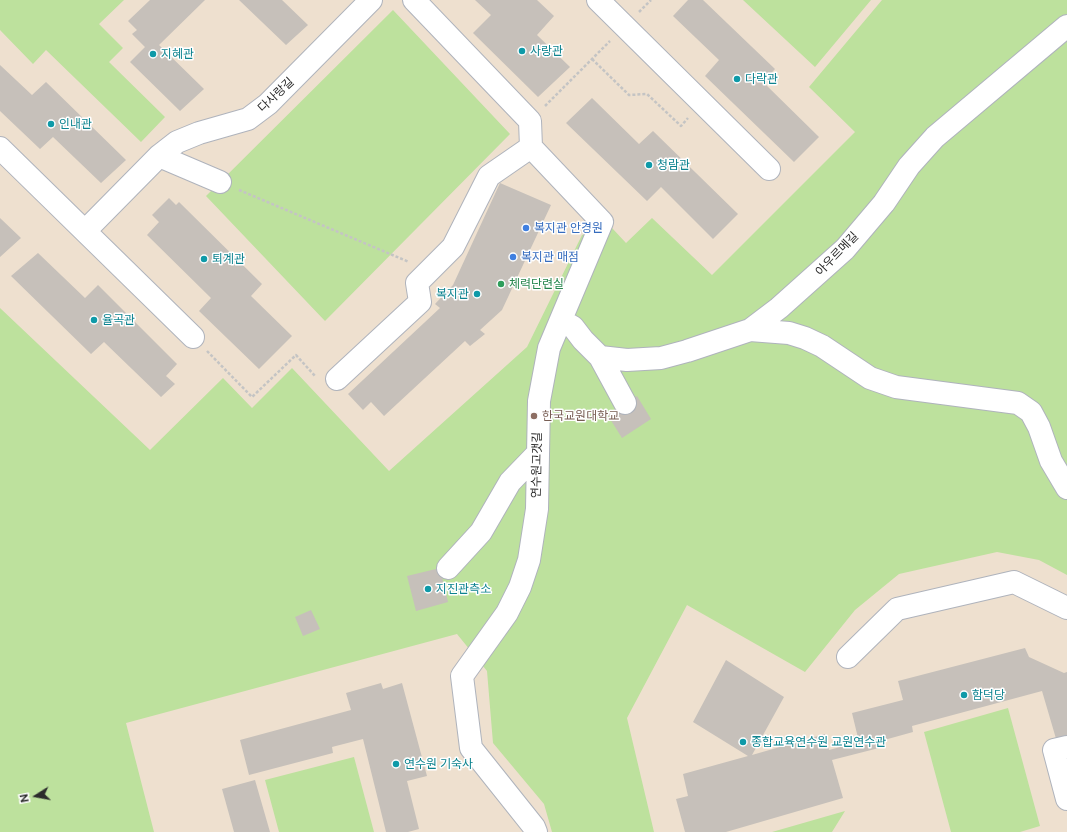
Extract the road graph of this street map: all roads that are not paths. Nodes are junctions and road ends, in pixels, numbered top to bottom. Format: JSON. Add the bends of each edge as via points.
{"nodes":[{"id":1,"x":414,"y":0,"type":"edge"},
{"id":2,"x":598,"y":0,"type":"edge"},
{"id":3,"x":370,"y":1,"type":"edge"},
{"id":4,"x":1067,"y":26,"type":"edge"},
{"id":5,"x":531,"y":146,"type":"junction"},
{"id":6,"x":0,"y":148,"type":"edge"},
{"id":7,"x":159,"y":156,"type":"junction"},
{"id":8,"x":770,"y":169,"type":"dead end"},
{"id":9,"x":220,"y":182,"type":"road end"},
{"id":10,"x":85,"y":231,"type":"junction"},
{"id":11,"x":561,"y":320,"type":"junction"},
{"id":12,"x":750,"y":330,"type":"junction"},
{"id":13,"x":193,"y":337,"type":"road end"},
{"id":14,"x":600,"y":357,"type":"junction"},
{"id":15,"x":337,"y":379,"type":"road end"},
{"id":16,"x":626,"y":403,"type":"dead end"},
{"id":17,"x":537,"y":454,"type":"junction"},
{"id":18,"x":1067,"y":488,"type":"edge"},
{"id":19,"x":448,"y":568,"type":"dead end"},
{"id":20,"x":1067,"y":608,"type":"edge"},
{"id":21,"x":848,"y":657,"type":"dead end"},
{"id":22,"x":1067,"y":747,"type":"edge"},
{"id":23,"x":1067,"y":799,"type":"edge"},
{"id":24,"x":536,"y":832,"type":"edge"}],
"edges":[{"from":1,"to":5,"type":"street","via":[[530,121]]},
{"from":2,"to":8,"type":"street"},
{"from":3,"to":7,"type":"street","name":"다사랑길","via":[[268,104],[248,118],[177,142]]},
{"from":4,"to":12,"type":"street","name":"아우르메길","via":[[935,137],[909,166],[884,203],[845,249],[779,308]]},
{"from":5,"to":11,"type":"street","name":"연수원고갯길","via":[[602,222]]},
{"from":5,"to":15,"type":"street","via":[[489,176],[453,247],[417,282],[420,302]]},
{"from":6,"to":10,"type":"street"},
{"from":7,"to":9,"type":"street"},
{"from":7,"to":10,"type":"street","name":"다사랑길"},
{"from":10,"to":13,"type":"street"},
{"from":11,"to":14,"type":"street","via":[[573,327]]},
{"from":11,"to":17,"type":"street","name":"연수원고갯길","via":[[549,348],[539,401]]},
{"from":12,"to":14,"type":"street","name":"아우르메길","via":[[660,358],[627,360]]},
{"from":12,"to":18,"type":"street","via":[[789,333],[805,338],[822,346],[870,378],[896,387],[1018,403],[1031,412]]},
{"from":14,"to":16,"type":"street"},
{"from":17,"to":19,"type":"street","via":[[510,482],[480,532]]},
{"from":17,"to":24,"type":"street","name":"연수원고갯길","via":[[537,508],[529,560],[520,587],[507,613],[462,676],[471,748]]},
{"from":20,"to":21,"type":"street","via":[[1014,582],[897,609]]},
{"from":22,"to":23,"type":"street","via":[[1054,750]]}]}
